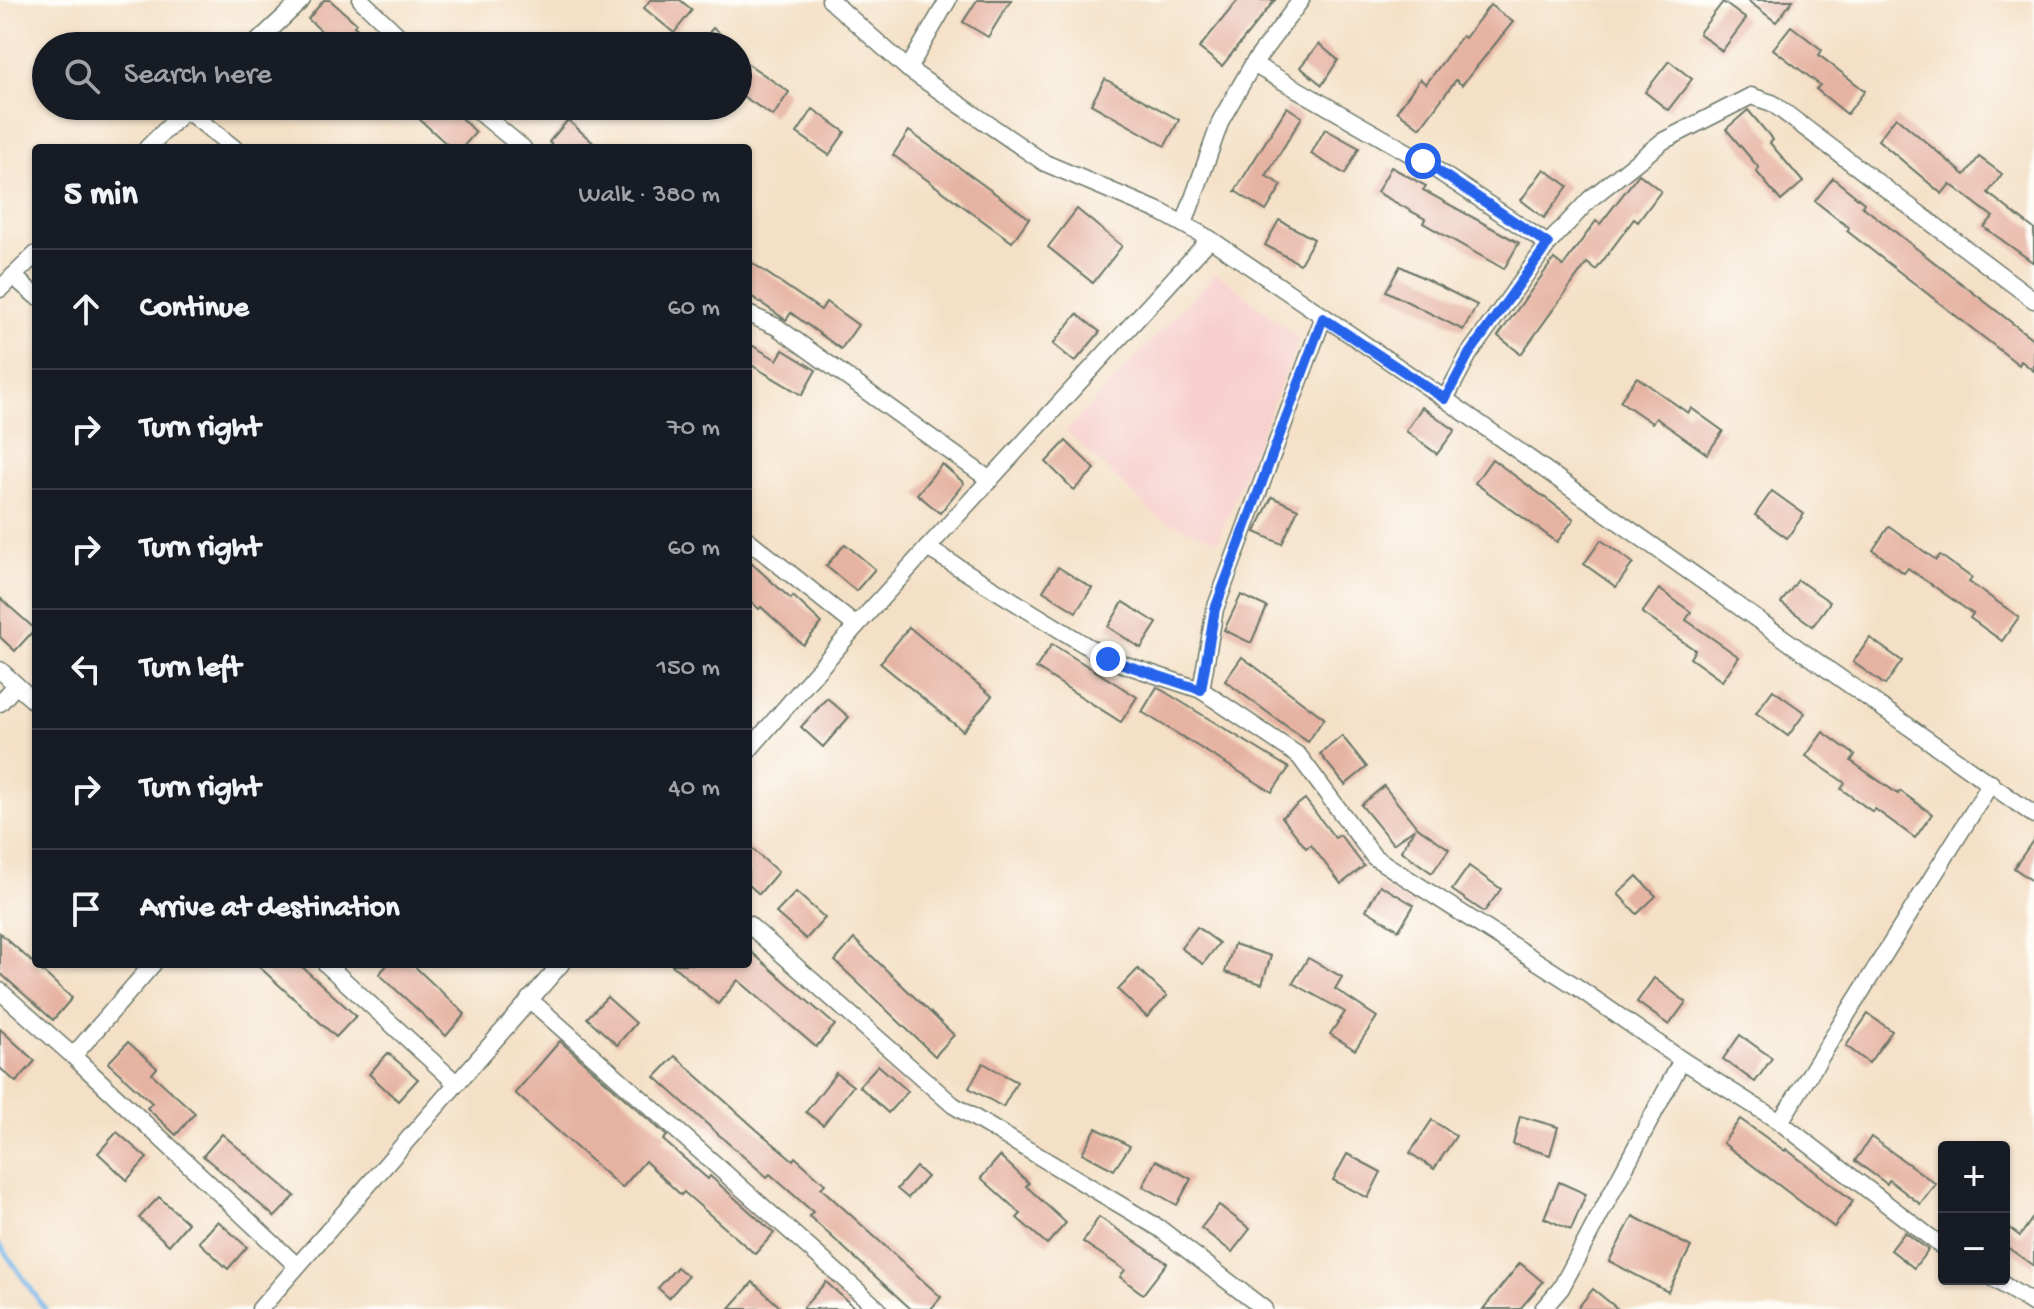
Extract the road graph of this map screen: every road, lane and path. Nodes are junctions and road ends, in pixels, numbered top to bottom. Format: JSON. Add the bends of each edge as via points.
{"nodes":[{"id":1,"x":302,"y":0,"type":"edge"},
{"id":2,"x":361,"y":0,"type":"edge"},
{"id":3,"x":830,"y":0,"type":"edge"},
{"id":4,"x":948,"y":0,"type":"edge"},
{"id":5,"x":1301,"y":0,"type":"edge"},
{"id":6,"x":268,"y":32,"type":"edge"},
{"id":7,"x":394,"y":32,"type":"edge"},
{"id":8,"x":1253,"y":64,"type":"junction"},
{"id":9,"x":908,"y":69,"type":"junction"},
{"id":10,"x":176,"y":120,"type":"edge"},
{"id":11,"x":202,"y":120,"type":"edge"},
{"id":12,"x":489,"y":120,"type":"edge"},
{"id":13,"x":151,"y":144,"type":"edge"},
{"id":14,"x":229,"y":144,"type":"edge"},
{"id":15,"x":518,"y":144,"type":"edge"},
{"id":16,"x":1184,"y":224,"type":"junction"},
{"id":17,"x":1210,"y":239,"type":"junction"},
{"id":18,"x":1548,"y":244,"type":"junction"},
{"id":19,"x":32,"y":258,"type":"edge"},
{"id":20,"x":13,"y":276,"type":"junction"},
{"id":21,"x":0,"y":289,"type":"edge"},
{"id":22,"x":32,"y":293,"type":"edge"},
{"id":23,"x":2034,"y":300,"type":"edge"},
{"id":24,"x":752,"y":316,"type":"edge"},
{"id":25,"x":1323,"y":318,"type":"junction"},
{"id":26,"x":1445,"y":399,"type":"junction"},
{"id":27,"x":990,"y":480,"type":"junction"},
{"id":28,"x":752,"y":543,"type":"edge"},
{"id":29,"x":927,"y":548,"type":"junction"},
{"id":30,"x":856,"y":626,"type":"junction"},
{"id":31,"x":0,"y":670,"type":"edge"},
{"id":32,"x":16,"y":685,"type":"junction"},
{"id":33,"x":1201,"y":690,"type":"junction"},
{"id":34,"x":32,"y":699,"type":"edge"},
{"id":35,"x":0,"y":703,"type":"edge"},
{"id":36,"x":752,"y":746,"type":"edge"},
{"id":37,"x":1991,"y":783,"type":"junction"},
{"id":38,"x":2034,"y":815,"type":"edge"},
{"id":39,"x":752,"y":928,"type":"edge"},
{"id":40,"x":150,"y":968,"type":"edge"},
{"id":41,"x":330,"y":968,"type":"edge"},
{"id":42,"x":557,"y":968,"type":"edge"},
{"id":43,"x":0,"y":991,"type":"edge"},
{"id":44,"x":529,"y":999,"type":"junction"},
{"id":45,"x":73,"y":1056,"type":"junction"},
{"id":46,"x":1682,"y":1060,"type":"junction"},
{"id":47,"x":456,"y":1083,"type":"junction"},
{"id":48,"x":1780,"y":1122,"type":"junction"},
{"id":49,"x":1938,"y":1243,"type":"edge"},
{"id":50,"x":297,"y":1266,"type":"junction"},
{"id":51,"x":2004,"y":1285,"type":"edge"},
{"id":52,"x":2034,"y":1304,"type":"edge"},
{"id":53,"x":260,"y":1309,"type":"edge"},
{"id":54,"x":878,"y":1309,"type":"edge"},
{"id":55,"x":1264,"y":1309,"type":"edge"},
{"id":56,"x":1543,"y":1309,"type":"edge"}],
"edges":[{"from":1,"to":6,"type":"street"},
{"from":2,"to":7,"type":"street"},
{"from":3,"to":9,"type":"street"},
{"from":4,"to":9,"type":"street"},
{"from":5,"to":8,"type":"street"},
{"from":8,"to":16,"type":"street","via":[[1221,120]]},
{"from":8,"to":18,"type":"street","via":[[1423,161]]},
{"from":9,"to":16,"type":"street","via":[[1045,163]]},
{"from":10,"to":13,"type":"street"},
{"from":11,"to":14,"type":"street"},
{"from":12,"to":15,"type":"street"},
{"from":16,"to":17,"type":"street"},
{"from":17,"to":25,"type":"street"},
{"from":17,"to":27,"type":"street"},
{"from":18,"to":23,"type":"street","via":[[1590,199],[1663,141],[1751,96],[1772,103]]},
{"from":18,"to":26,"type":"street","via":[[1469,354]]},
{"from":19,"to":20,"type":"street"},
{"from":20,"to":21,"type":"street"},
{"from":20,"to":22,"type":"street"},
{"from":24,"to":27,"type":"street","via":[[777,327]]},
{"from":25,"to":26,"type":"street"},
{"from":25,"to":33,"type":"street","via":[[1215,609]]},
{"from":26,"to":37,"type":"street"},
{"from":27,"to":29,"type":"street"},
{"from":28,"to":30,"type":"street"},
{"from":29,"to":30,"type":"street"},
{"from":29,"to":33,"type":"street","via":[[1108,659]]},
{"from":30,"to":36,"type":"street"},
{"from":31,"to":32,"type":"street"},
{"from":32,"to":34,"type":"street"},
{"from":32,"to":35,"type":"street"},
{"from":33,"to":46,"type":"street","via":[[1299,756],[1374,857]]},
{"from":37,"to":38,"type":"street"},
{"from":37,"to":48,"type":"street"},
{"from":39,"to":55,"type":"street","via":[[953,1105],[1159,1228]]},
{"from":40,"to":45,"type":"street"},
{"from":41,"to":47,"type":"street"},
{"from":42,"to":44,"type":"street"},
{"from":43,"to":45,"type":"street"},
{"from":44,"to":47,"type":"street"},
{"from":44,"to":54,"type":"street"},
{"from":45,"to":50,"type":"street"},
{"from":46,"to":48,"type":"street"},
{"from":46,"to":56,"type":"street","via":[[1561,1288]]},
{"from":47,"to":50,"type":"street"},
{"from":48,"to":49,"type":"street"},
{"from":50,"to":53,"type":"street"},
{"from":51,"to":52,"type":"street"}]}
